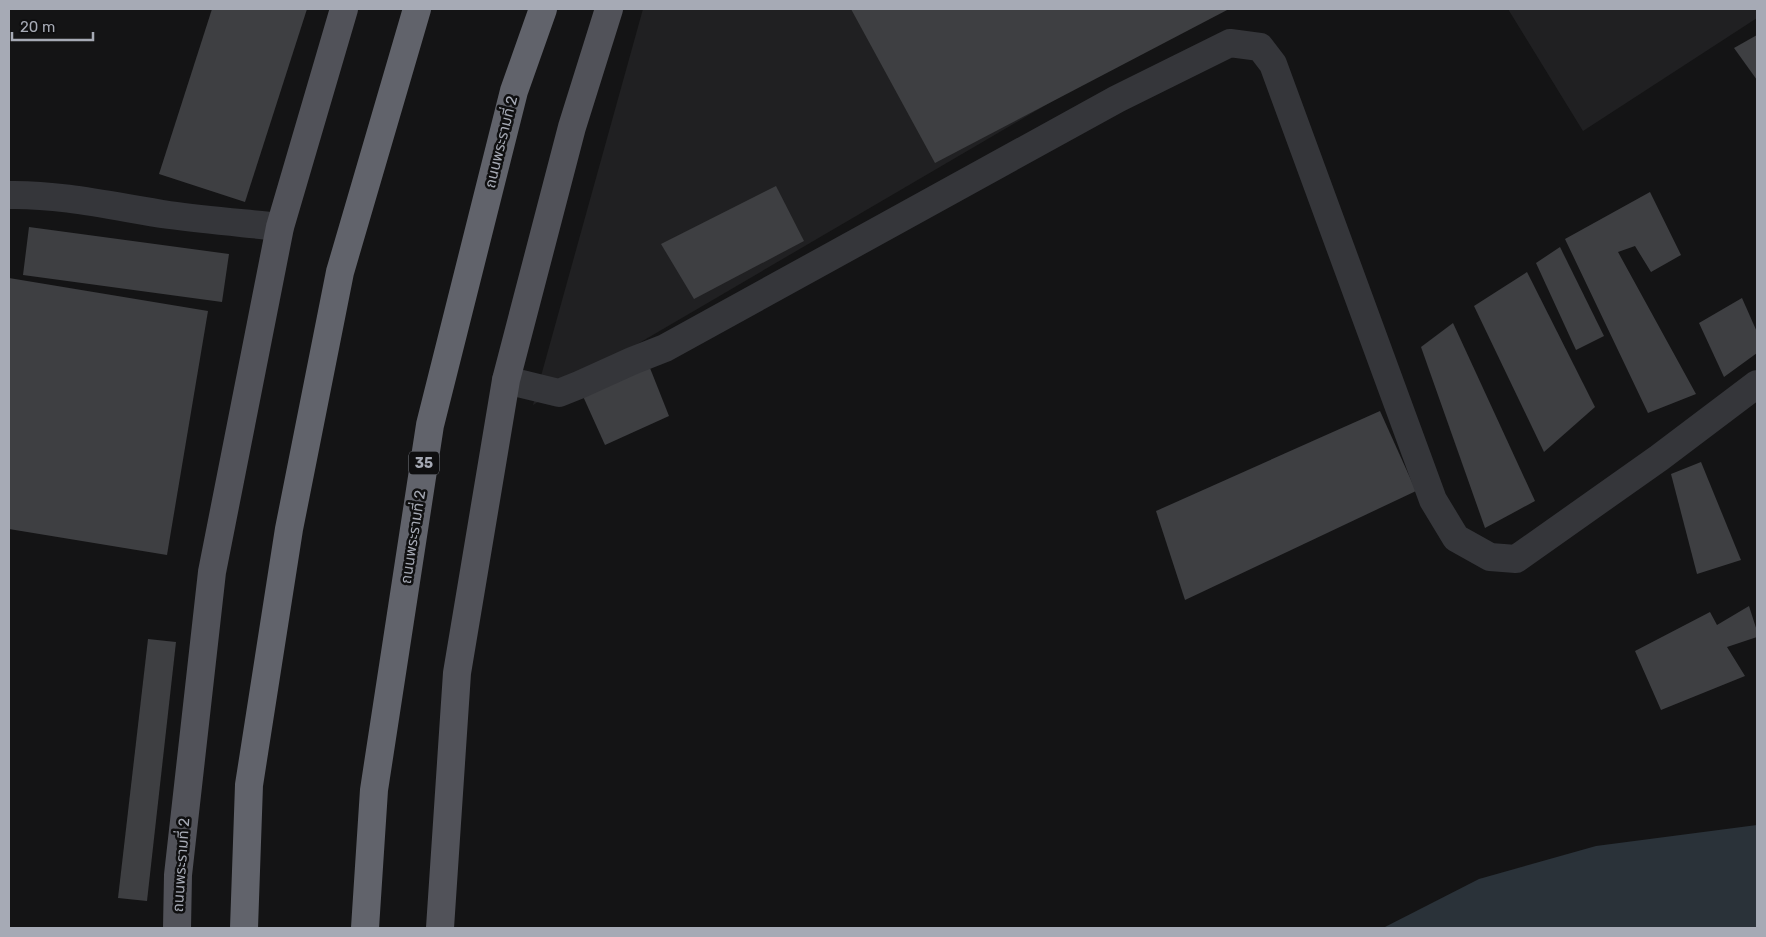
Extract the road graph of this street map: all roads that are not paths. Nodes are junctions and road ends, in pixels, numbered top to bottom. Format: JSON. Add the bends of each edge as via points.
{"nodes":[{"id":1,"x":344,"y":9,"type":"edge"},
{"id":2,"x":417,"y":9,"type":"edge"},
{"id":3,"x":543,"y":9,"type":"edge"},
{"id":4,"x":609,"y":9,"type":"edge"},
{"id":5,"x":9,"y":195,"type":"edge"},
{"id":6,"x":280,"y":227,"type":"junction"},
{"id":7,"x":506,"y":380,"type":"junction"},
{"id":8,"x":1757,"y":384,"type":"edge"},
{"id":9,"x":177,"y":928,"type":"edge"},
{"id":10,"x":244,"y":928,"type":"edge"},
{"id":11,"x":365,"y":928,"type":"edge"},
{"id":12,"x":440,"y":928,"type":"edge"}],
"edges":[{"from":1,"to":6,"type":"main road","name":"ถนนพระรามที่ 2"},
{"from":2,"to":10,"type":"highway","via":[[340,272],[289,529],[249,785]]},
{"from":3,"to":11,"type":"highway","name":"ถนนพระรามที่ 2","number":"35","via":[[514,91],[430,425],[374,790]]},
{"from":4,"to":7,"type":"main road","via":[[572,127]]},
{"from":5,"to":6,"type":"street","via":[[91,202],[170,215]]},
{"from":6,"to":9,"type":"main road","name":"ถนนพระรามที่ 2","via":[[212,572],[178,875]]},
{"from":7,"to":8,"type":"street","via":[[560,393],[665,348],[1117,99],[1230,44],[1260,47],[1273,64],[1433,500],[1456,538],[1490,556],[1516,559],[1660,458]]},
{"from":7,"to":12,"type":"main road","via":[[457,673]]}]}
